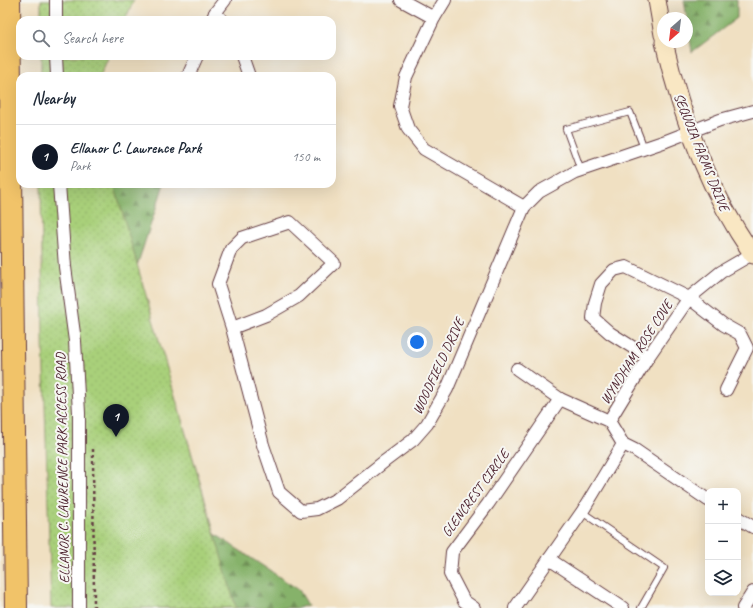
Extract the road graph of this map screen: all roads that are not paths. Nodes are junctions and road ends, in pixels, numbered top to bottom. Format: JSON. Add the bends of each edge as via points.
{"nodes":[{"id":1,"x":9,"y":0,"type":"edge"},
{"id":2,"x":56,"y":0,"type":"edge"},
{"id":3,"x":225,"y":0,"type":"edge"},
{"id":4,"x":401,"y":0,"type":"edge"},
{"id":5,"x":445,"y":0,"type":"edge"},
{"id":6,"x":657,"y":0,"type":"edge"},
{"id":7,"x":659,"y":12,"type":"edge"},
{"id":8,"x":56,"y":16,"type":"edge"},
{"id":9,"x":217,"y":16,"type":"edge"},
{"id":10,"x":434,"y":18,"type":"junction"},
{"id":11,"x":666,"y":48,"type":"edge"},
{"id":12,"x":56,"y":60,"type":"edge"},
{"id":13,"x":195,"y":60,"type":"edge"},
{"id":14,"x":243,"y":60,"type":"edge"},
{"id":15,"x":56,"y":72,"type":"edge"},
{"id":16,"x":190,"y":72,"type":"edge"},
{"id":17,"x":248,"y":72,"type":"edge"},
{"id":18,"x":753,"y":111,"type":"edge"},
{"id":19,"x":690,"y":131,"type":"junction"},
{"id":20,"x":644,"y":148,"type":"junction"},
{"id":21,"x":581,"y":170,"type":"junction"},
{"id":22,"x":59,"y":188,"type":"edge"},
{"id":23,"x":524,"y":207,"type":"junction"},
{"id":24,"x":752,"y":254,"type":"edge"},
{"id":25,"x":689,"y":298,"type":"junction"},
{"id":26,"x":232,"y":328,"type":"junction"},
{"id":27,"x":648,"y":357,"type":"junction"},
{"id":28,"x":517,"y":369,"type":"dead end"},
{"id":29,"x":726,"y":390,"type":"dead end"},
{"id":30,"x":560,"y":399,"type":"junction"},
{"id":31,"x":609,"y":421,"type":"junction"},
{"id":32,"x":623,"y":444,"type":"junction"},
{"id":33,"x":705,"y":498,"type":"edge"},
{"id":34,"x":582,"y":512,"type":"junction"},
{"id":35,"x":741,"y":520,"type":"edge"},
{"id":36,"x":753,"y":527,"type":"edge"},
{"id":37,"x":549,"y":559,"type":"junction"},
{"id":38,"x":753,"y":592,"type":"edge"},
{"id":39,"x":16,"y":608,"type":"edge"},
{"id":40,"x":79,"y":608,"type":"edge"},
{"id":41,"x":474,"y":608,"type":"edge"},
{"id":42,"x":515,"y":608,"type":"edge"},
{"id":43,"x":623,"y":608,"type":"edge"},
{"id":44,"x":641,"y":608,"type":"edge"},
{"id":45,"x":743,"y":608,"type":"edge"}],
"edges":[{"from":1,"to":39,"type":"highway"},
{"from":2,"to":8,"type":"street"},
{"from":3,"to":9,"type":"street"},
{"from":4,"to":10,"type":"street"},
{"from":5,"to":10,"type":"street"},
{"from":6,"to":7,"type":"street"},
{"from":10,"to":23,"type":"street","via":[[406,77],[400,106],[408,129],[424,148]]},
{"from":11,"to":19,"type":"street","name":"SEQUOIA FARMS DRIVE"},
{"from":12,"to":15,"type":"street"},
{"from":13,"to":16,"type":"street"},
{"from":14,"to":17,"type":"street"},
{"from":18,"to":19,"type":"street","name":"WOODFIELD DRIVE"},
{"from":19,"to":20,"type":"street","name":"WOODFIELD DRIVE"},
{"from":19,"to":24,"type":"street","name":"SEQUOIA FARMS DRIVE","via":[[713,186]]},
{"from":20,"to":21,"type":"street","name":"WOODFIELD DRIVE"},
{"from":20,"to":21,"type":"lane","via":[[630,112],[566,129]]},
{"from":21,"to":23,"type":"street","name":"WOODFIELD DRIVE","via":[[539,192]]},
{"from":22,"to":40,"type":"street","name":"ELLANOR C. LAWRENCE PARK ACCESS ROAD","via":[[65,267],[75,341],[79,413]]},
{"from":23,"to":26,"type":"street","name":"WOODFIELD DRIVE","via":[[446,389],[428,424],[413,440],[337,499],[317,509],[301,511],[279,492],[263,445]]},
{"from":24,"to":25,"type":"street","name":"WYNDHAM ROSE COVE","via":[[721,272]]},
{"from":25,"to":27,"type":"street","name":"WYNDHAM ROSE COVE"},
{"from":25,"to":27,"type":"street","via":[[626,267],[614,270],[601,284],[593,318],[610,333]]},
{"from":25,"to":29,"type":"street","via":[[740,334],[747,348]]},
{"from":26,"to":26,"type":"street","name":"WOODFIELD DRIVE","via":[[266,314],[299,296],[334,263],[290,222],[242,238],[231,248],[218,284]]},
{"from":27,"to":31,"type":"street","name":"WYNDHAM ROSE COVE"},
{"from":28,"to":30,"type":"street"},
{"from":30,"to":31,"type":"street"},
{"from":30,"to":41,"type":"street","name":"GLENCREST CIRCLE","via":[[452,552],[450,574],[464,601]]},
{"from":31,"to":32,"type":"street","name":"WYNDHAM ROSE COVE"},
{"from":32,"to":33,"type":"street"},
{"from":32,"to":34,"type":"street"},
{"from":34,"to":37,"type":"street"},
{"from":34,"to":44,"type":"lane","via":[[664,568]]},
{"from":35,"to":36,"type":"street"},
{"from":37,"to":42,"type":"street"},
{"from":37,"to":43,"type":"street"},
{"from":38,"to":45,"type":"street"}]}
